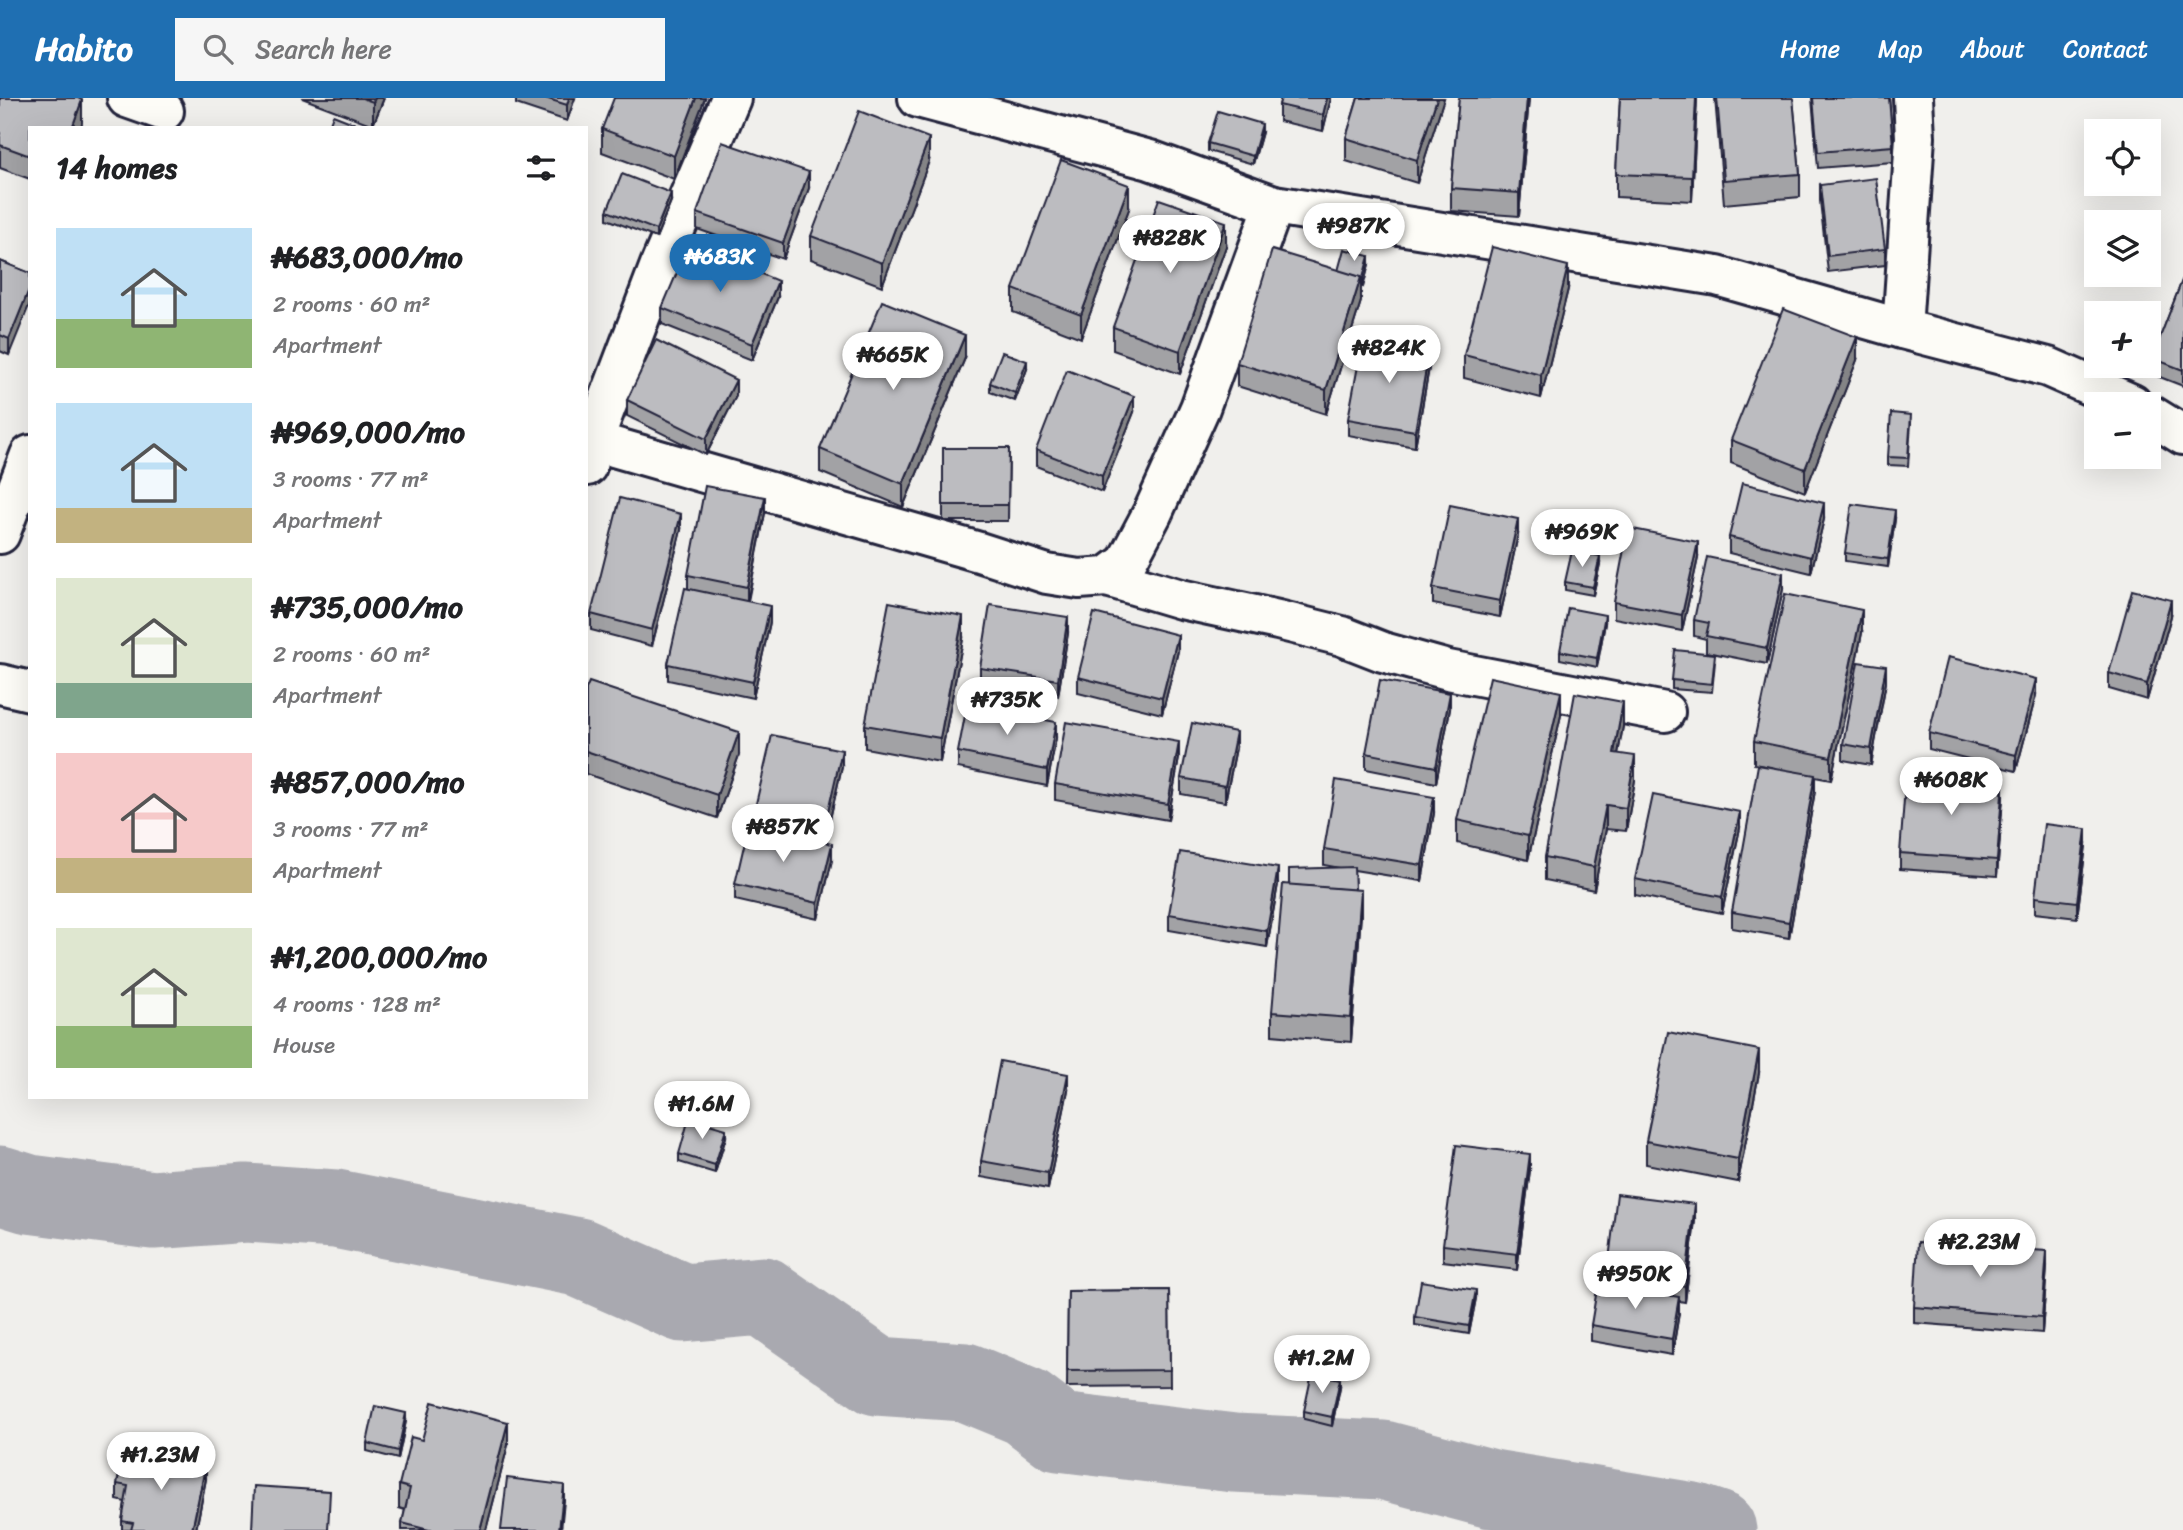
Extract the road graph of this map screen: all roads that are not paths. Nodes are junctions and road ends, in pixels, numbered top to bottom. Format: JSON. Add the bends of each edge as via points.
{"nodes":[{"id":1,"x":127,"y":98,"type":"edge"},
{"id":2,"x":732,"y":98,"type":"edge"},
{"id":3,"x":918,"y":98,"type":"edge"},
{"id":4,"x":1913,"y":98,"type":"edge"},
{"id":5,"x":164,"y":112,"type":"edge"},
{"id":6,"x":1274,"y":205,"type":"junction"},
{"id":7,"x":1902,"y":329,"type":"junction"},
{"id":8,"x":2105,"y":392,"type":"edge"},
{"id":9,"x":2161,"y":421,"type":"edge"},
{"id":10,"x":2183,"y":435,"type":"edge"},
{"id":11,"x":589,"y":454,"type":"edge"},
{"id":12,"x":28,"y":460,"type":"edge"},
{"id":13,"x":0,"y":534,"type":"edge"},
{"id":14,"x":1107,"y":577,"type":"junction"},
{"id":15,"x":0,"y":684,"type":"edge"},
{"id":16,"x":28,"y":691,"type":"edge"},
{"id":17,"x":1665,"y":712,"type":"dead end"}],
"edges":[{"from":1,"to":5,"type":"street"},
{"from":2,"to":11,"type":"street","via":[[660,265]]},
{"from":3,"to":6,"type":"street","via":[[1150,160]]},
{"from":4,"to":7,"type":"street","via":[[1915,138]]},
{"from":6,"to":7,"type":"street","via":[[1717,276]]},
{"from":6,"to":14,"type":"street","via":[[1200,408],[1126,563]]},
{"from":7,"to":8,"type":"street","via":[[2048,367]]},
{"from":9,"to":10,"type":"street"},
{"from":11,"to":14,"type":"street","via":[[979,552],[1047,574]]},
{"from":12,"to":13,"type":"street"},
{"from":14,"to":17,"type":"street","via":[[1342,636],[1448,670]]},
{"from":15,"to":16,"type":"street"}]}
